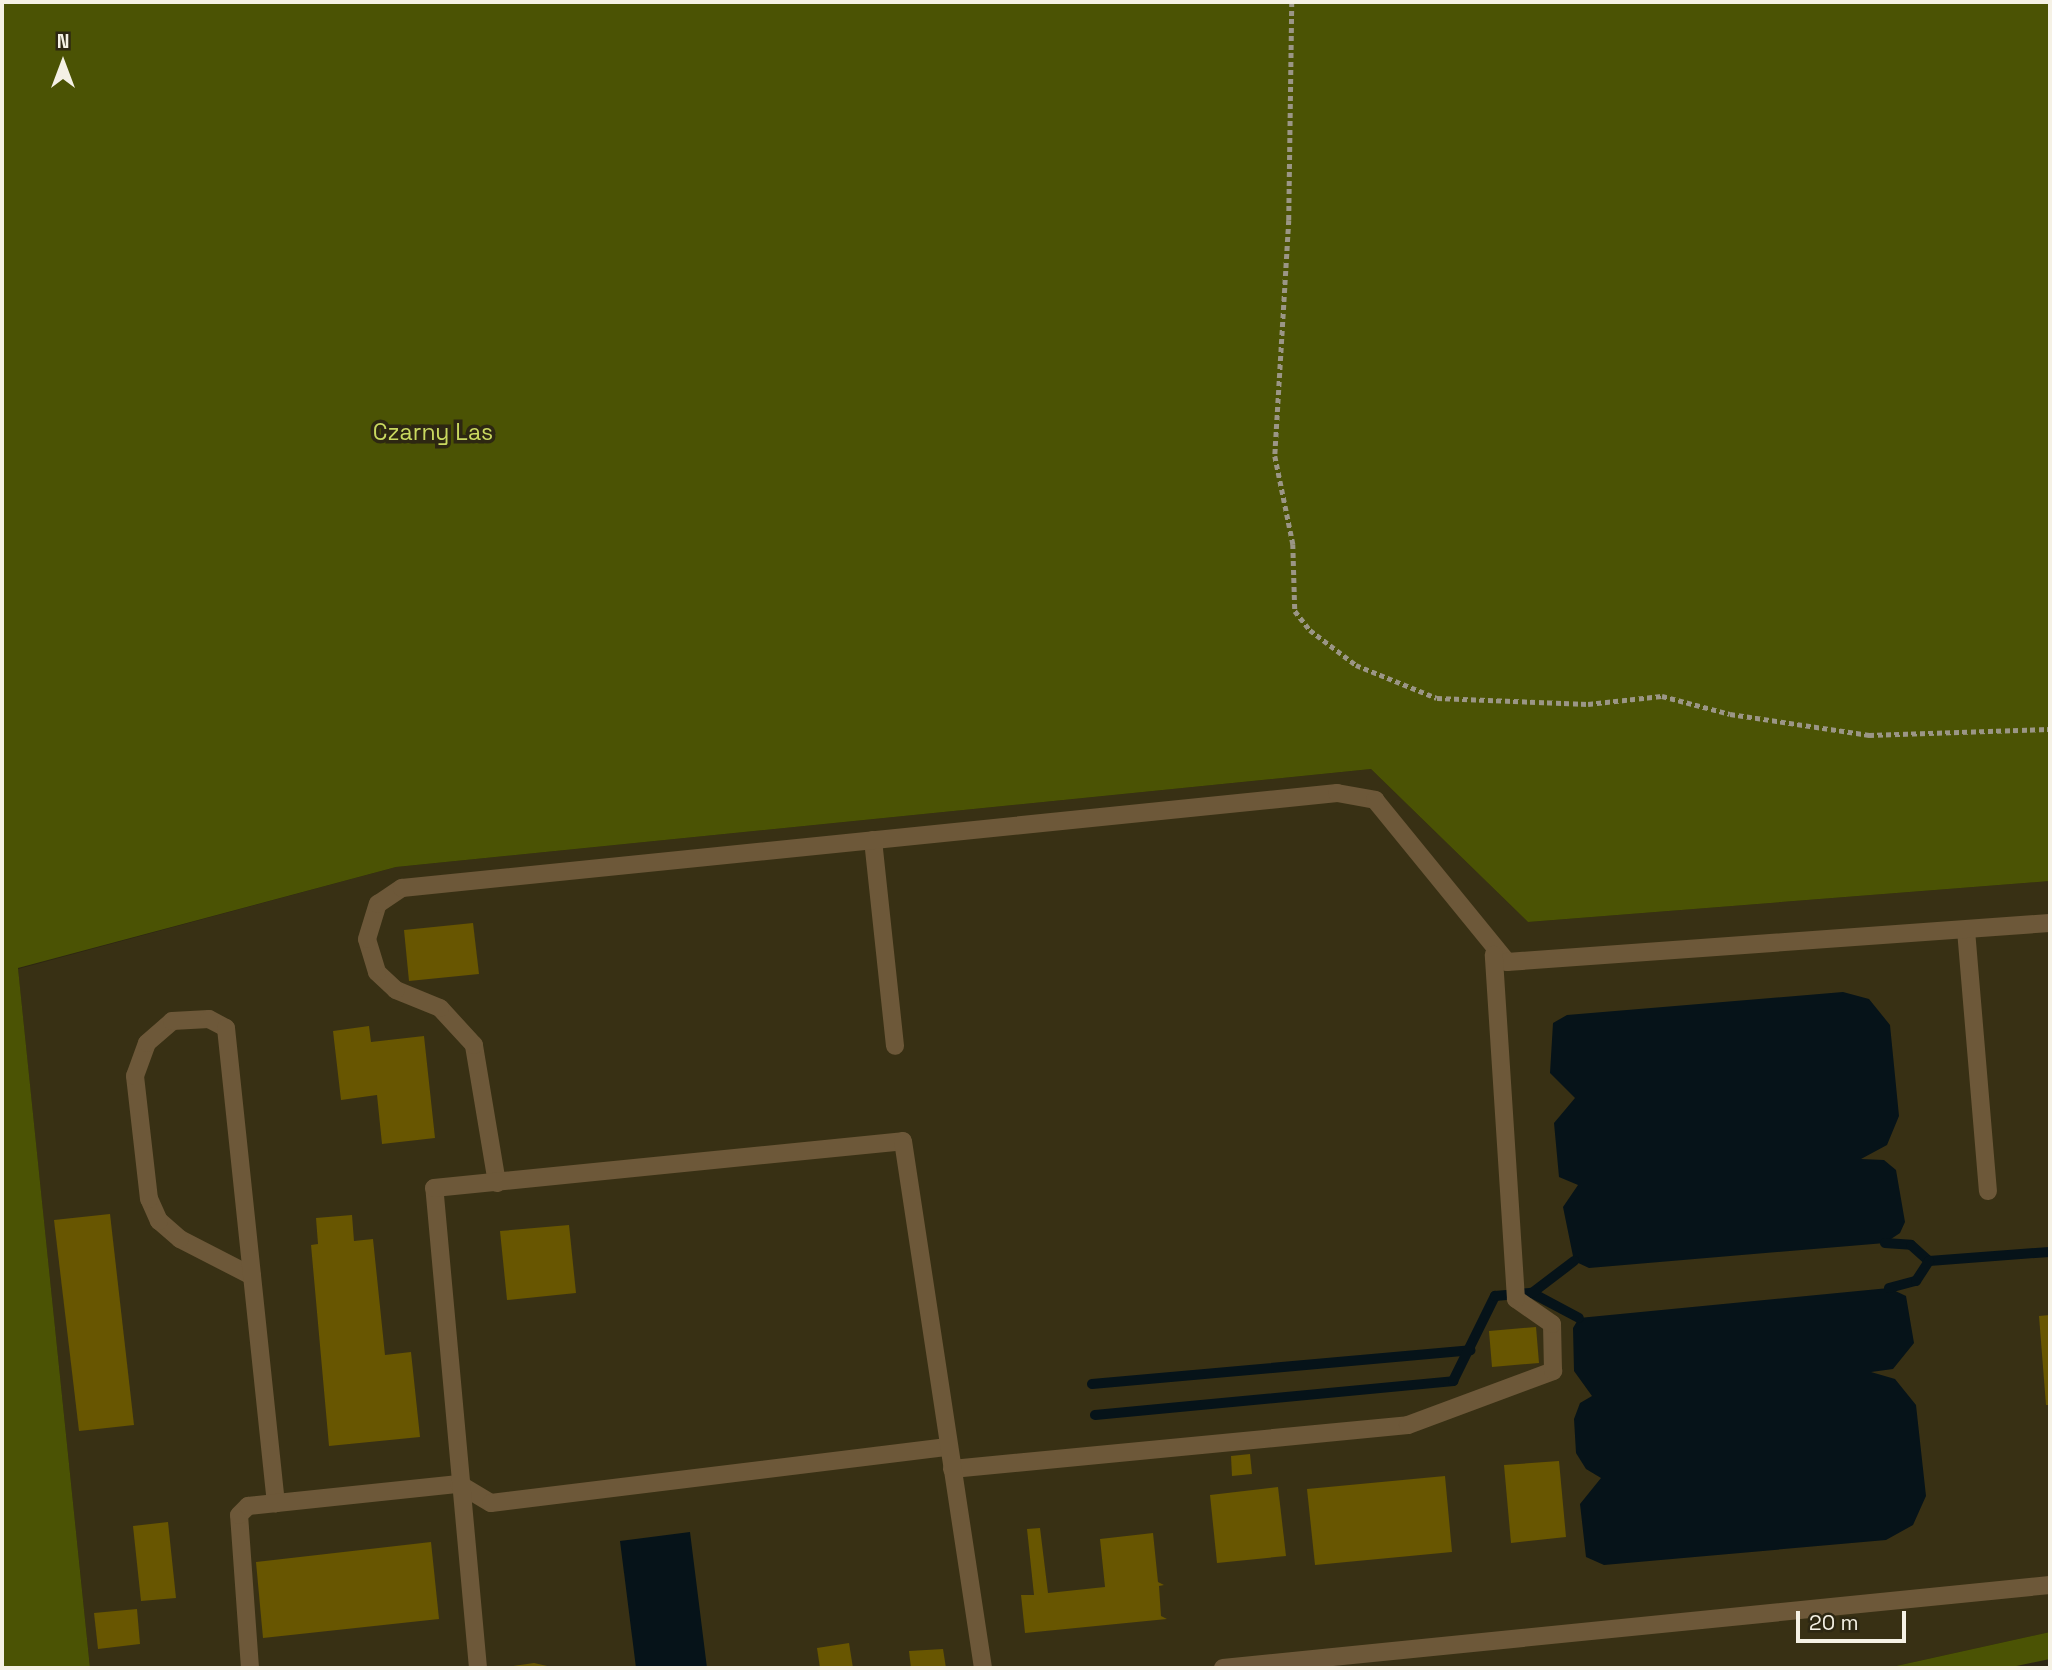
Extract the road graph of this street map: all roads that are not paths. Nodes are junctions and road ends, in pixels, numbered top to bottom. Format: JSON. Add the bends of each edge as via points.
{"nodes":[{"id":1,"x":873,"y":840,"type":"junction"},
{"id":2,"x":2050,"y":923,"type":"edge"},
{"id":3,"x":1966,"y":930,"type":"junction"},
{"id":4,"x":1494,"y":955,"type":"junction"},
{"id":5,"x":895,"y":1046,"type":"dead end"},
{"id":6,"x":496,"y":1183,"type":"junction"},
{"id":7,"x":1988,"y":1191,"type":"dead end"},
{"id":8,"x":252,"y":1276,"type":"junction"},
{"id":9,"x":948,"y":1447,"type":"junction"},
{"id":10,"x":952,"y":1469,"type":"junction"},
{"id":11,"x":459,"y":1484,"type":"junction"},
{"id":12,"x":276,"y":1503,"type":"junction"},
{"id":13,"x":2050,"y":1585,"type":"edge"},
{"id":14,"x":250,"y":1668,"type":"edge"},
{"id":15,"x":478,"y":1668,"type":"edge"},
{"id":16,"x":983,"y":1668,"type":"edge"},
{"id":17,"x":1223,"y":1668,"type":"edge"}],
"edges":[{"from":1,"to":4,"type":"lane","via":[[1337,793],[1375,800]]},
{"from":1,"to":5,"type":"lane"},
{"from":1,"to":6,"type":"lane","via":[[402,888],[378,904],[367,939],[377,972],[396,990],[440,1007],[474,1045]]},
{"from":2,"to":3,"type":"lane"},
{"from":3,"to":4,"type":"lane","via":[[1507,962]]},
{"from":3,"to":7,"type":"lane"},
{"from":4,"to":10,"type":"lane","via":[[1516,1294],[1552,1324],[1553,1371],[1541,1381],[1473,1395],[1436,1419]]},
{"from":6,"to":9,"type":"lane","via":[[903,1142]]},
{"from":6,"to":11,"type":"lane","via":[[434,1188]]},
{"from":8,"to":8,"type":"lane","via":[[180,1239],[159,1221],[149,1199],[135,1076],[147,1043],[172,1021],[209,1019],[226,1028]]},
{"from":8,"to":12,"type":"lane"},
{"from":9,"to":10,"type":"lane"},
{"from":9,"to":11,"type":"lane","via":[[491,1503]]},
{"from":10,"to":16,"type":"lane"},
{"from":11,"to":12,"type":"lane"},
{"from":11,"to":15,"type":"lane"},
{"from":12,"to":14,"type":"lane","via":[[248,1506],[240,1515]]},
{"from":13,"to":17,"type":"lane"}]}
